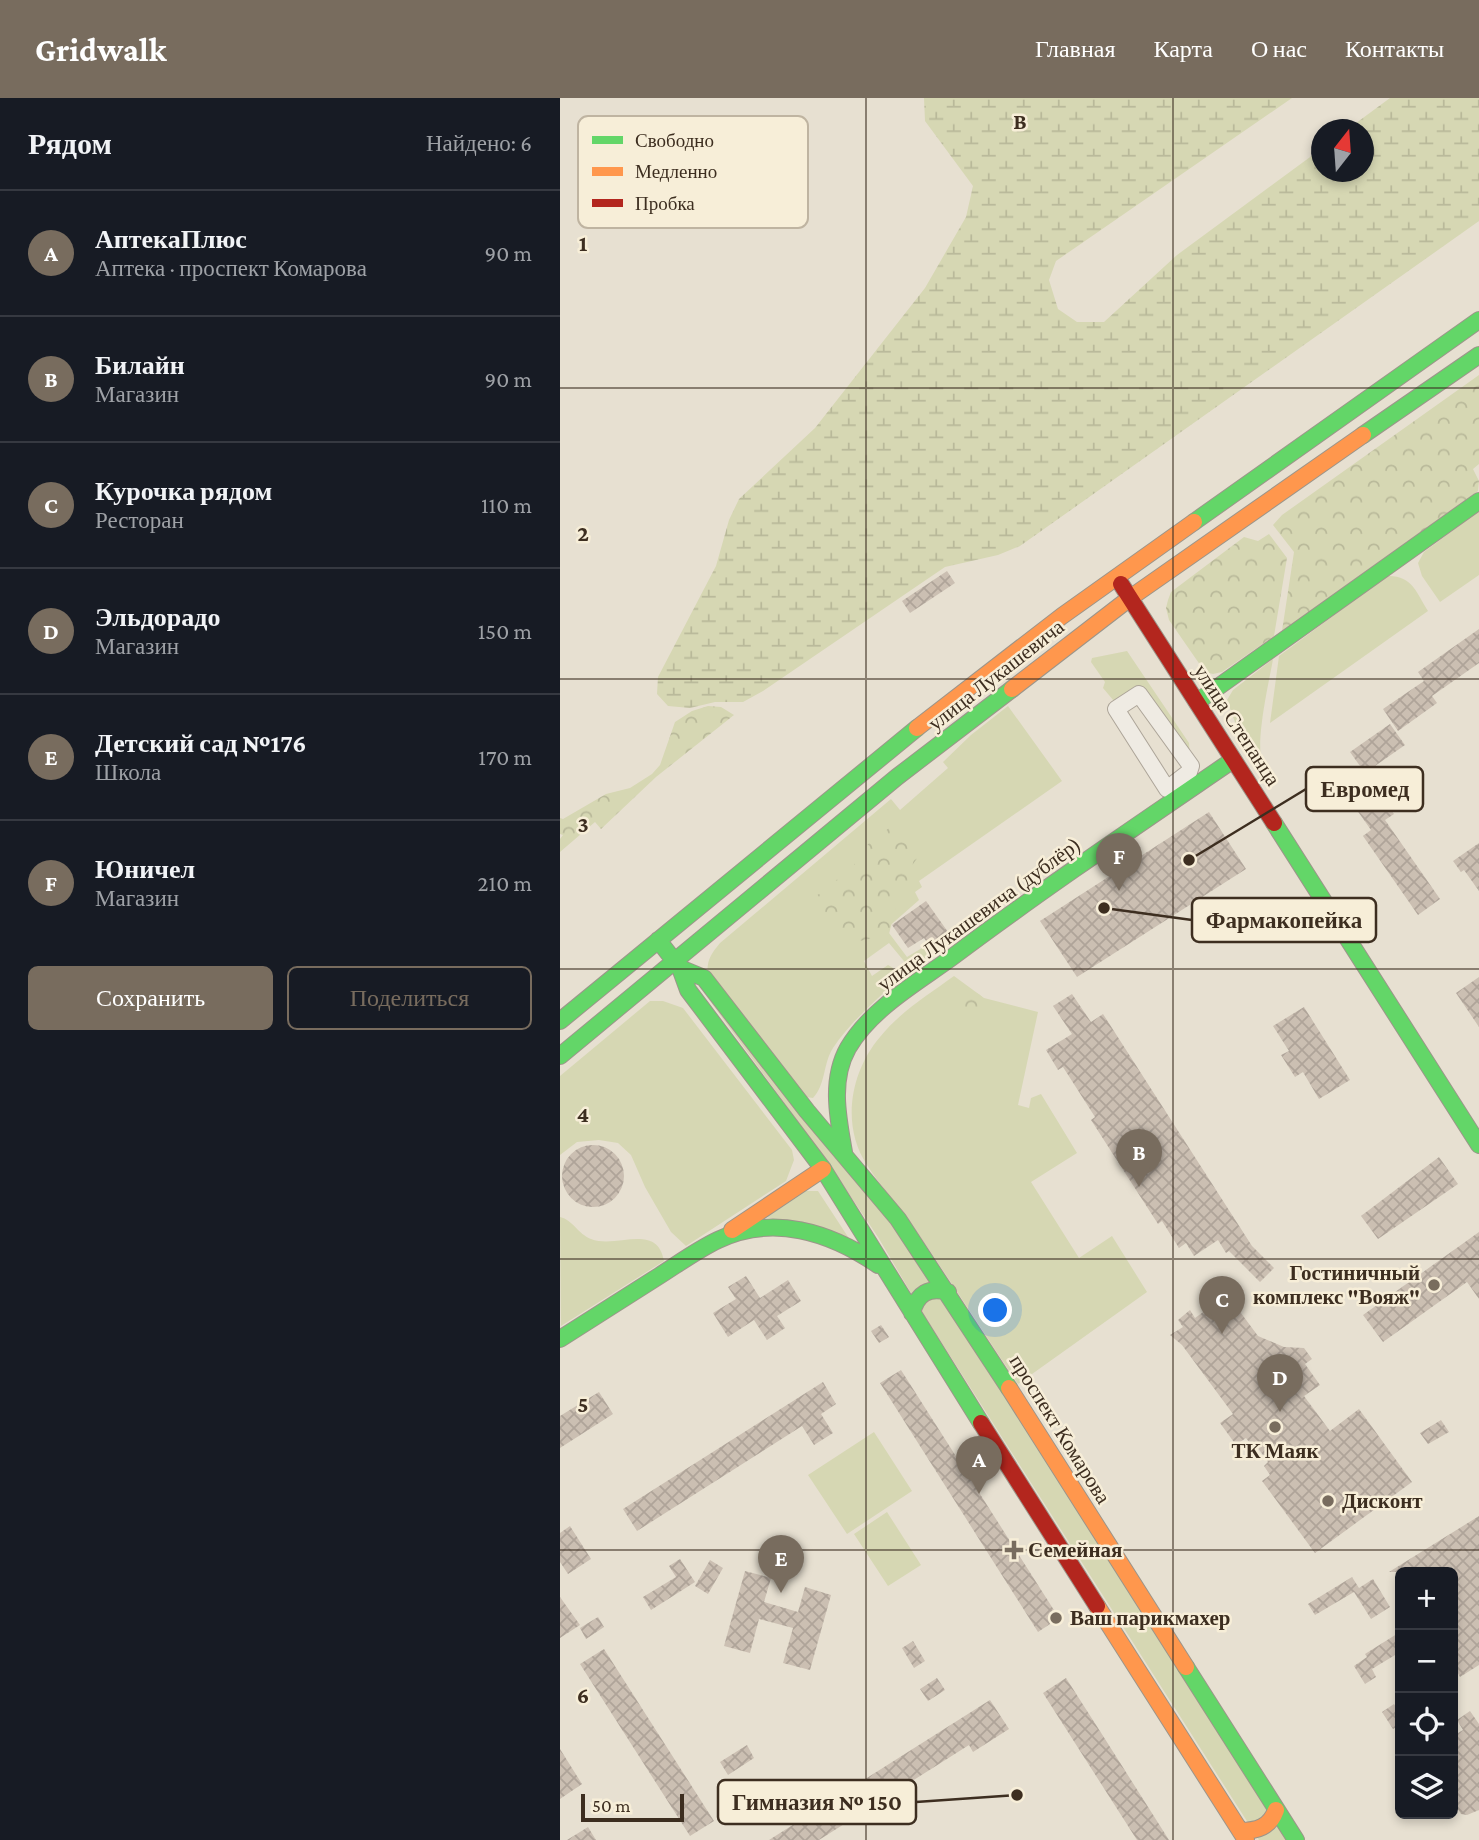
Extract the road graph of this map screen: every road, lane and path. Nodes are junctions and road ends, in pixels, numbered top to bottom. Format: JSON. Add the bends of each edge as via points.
{"nodes":[{"id":1,"x":1479,"y":320,"type":"edge"},
{"id":2,"x":1479,"y":355,"type":"edge"},
{"id":3,"x":1479,"y":501,"type":"edge"},
{"id":4,"x":1116,"y":576,"type":"junction"},
{"id":5,"x":1130,"y":598,"type":"junction"},
{"id":6,"x":1139,"y":694,"type":"joint"},
{"id":7,"x":1197,"y":702,"type":"junction"},
{"id":8,"x":1233,"y":760,"type":"junction"},
{"id":9,"x":658,"y":940,"type":"junction"},
{"id":10,"x":678,"y":964,"type":"junction"},
{"id":11,"x":560,"y":1021,"type":"edge"},
{"id":12,"x":560,"y":1056,"type":"edge"},
{"id":13,"x":837,"y":1088,"type":"junction"},
{"id":14,"x":807,"y":1111,"type":"junction"},
{"id":15,"x":1479,"y":1145,"type":"edge"},
{"id":16,"x":845,"y":1156,"type":"junction"},
{"id":17,"x":823,"y":1169,"type":"junction"},
{"id":18,"x":720,"y":1238,"type":"junction"},
{"id":19,"x":887,"y":1273,"type":"junction"},
{"id":20,"x":948,"y":1292,"type":"junction"},
{"id":21,"x":912,"y":1313,"type":"junction"},
{"id":22,"x":560,"y":1339,"type":"edge"},
{"id":23,"x":1276,"y":1810,"type":"junction"},
{"id":24,"x":1243,"y":1835,"type":"edge"},
{"id":25,"x":1296,"y":1840,"type":"edge"}],
"edges":[{"from":1,"to":4,"type":"main road","name":"улица Лукашевича"},
{"from":2,"to":5,"type":"main road","name":"улица Лукашевича"},
{"from":3,"to":7,"type":"main road"},
{"from":4,"to":5,"type":"main road","name":"улица Степанца"},
{"from":4,"to":9,"type":"main road","name":"улица Лукашевича","via":[[882,755]]},
{"from":5,"to":7,"type":"main road","name":"улица Степанца"},
{"from":5,"to":10,"type":"main road","name":"улица Лукашевича","via":[[897,777]]},
{"from":6,"to":6,"type":"street","via":[[1116,709],[1167,789],[1191,766]]},
{"from":7,"to":8,"type":"main road","name":"улица Степанца"},
{"from":8,"to":13,"type":"main road","name":"улица Лукашевича (дублёр)","via":[[901,995],[849,1047]]},
{"from":8,"to":15,"type":"main road","name":"улица Степанца"},
{"from":9,"to":10,"type":"main road","name":"проспект Комарова"},
{"from":9,"to":11,"type":"main road","name":"улица Лукашевича"},
{"from":10,"to":12,"type":"main road","name":"улица Лукашевича"},
{"from":10,"to":14,"type":"main road","name":"проспект Комарова","via":[[704,978]]},
{"from":10,"to":17,"type":"main road","name":"проспект Комарова","via":[[688,990]]},
{"from":13,"to":14,"type":"main road","via":[[825,1106]]},
{"from":13,"to":16,"type":"main road","name":"улица Лукашевича (дублёр)"},
{"from":14,"to":16,"type":"main road","name":"проспект Комарова"},
{"from":16,"to":20,"type":"main road","name":"проспект Комарова","via":[[898,1219]]},
{"from":17,"to":18,"type":"main road"},
{"from":17,"to":19,"type":"main road","name":"проспект Комарова"},
{"from":18,"to":19,"type":"main road","via":[[755,1229],[791,1228],[827,1235],[859,1250]]},
{"from":18,"to":22,"type":"main road"},
{"from":19,"to":21,"type":"main road","name":"проспект Комарова"},
{"from":20,"to":21,"type":"main road","via":[[928,1289],[913,1303]]},
{"from":20,"to":23,"type":"main road","name":"проспект Комарова"},
{"from":21,"to":24,"type":"main road","name":"проспект Комарова"},
{"from":23,"to":24,"type":"main road","via":[[1269,1825]]},
{"from":23,"to":25,"type":"main road","name":"проспект Комарова"}]}
